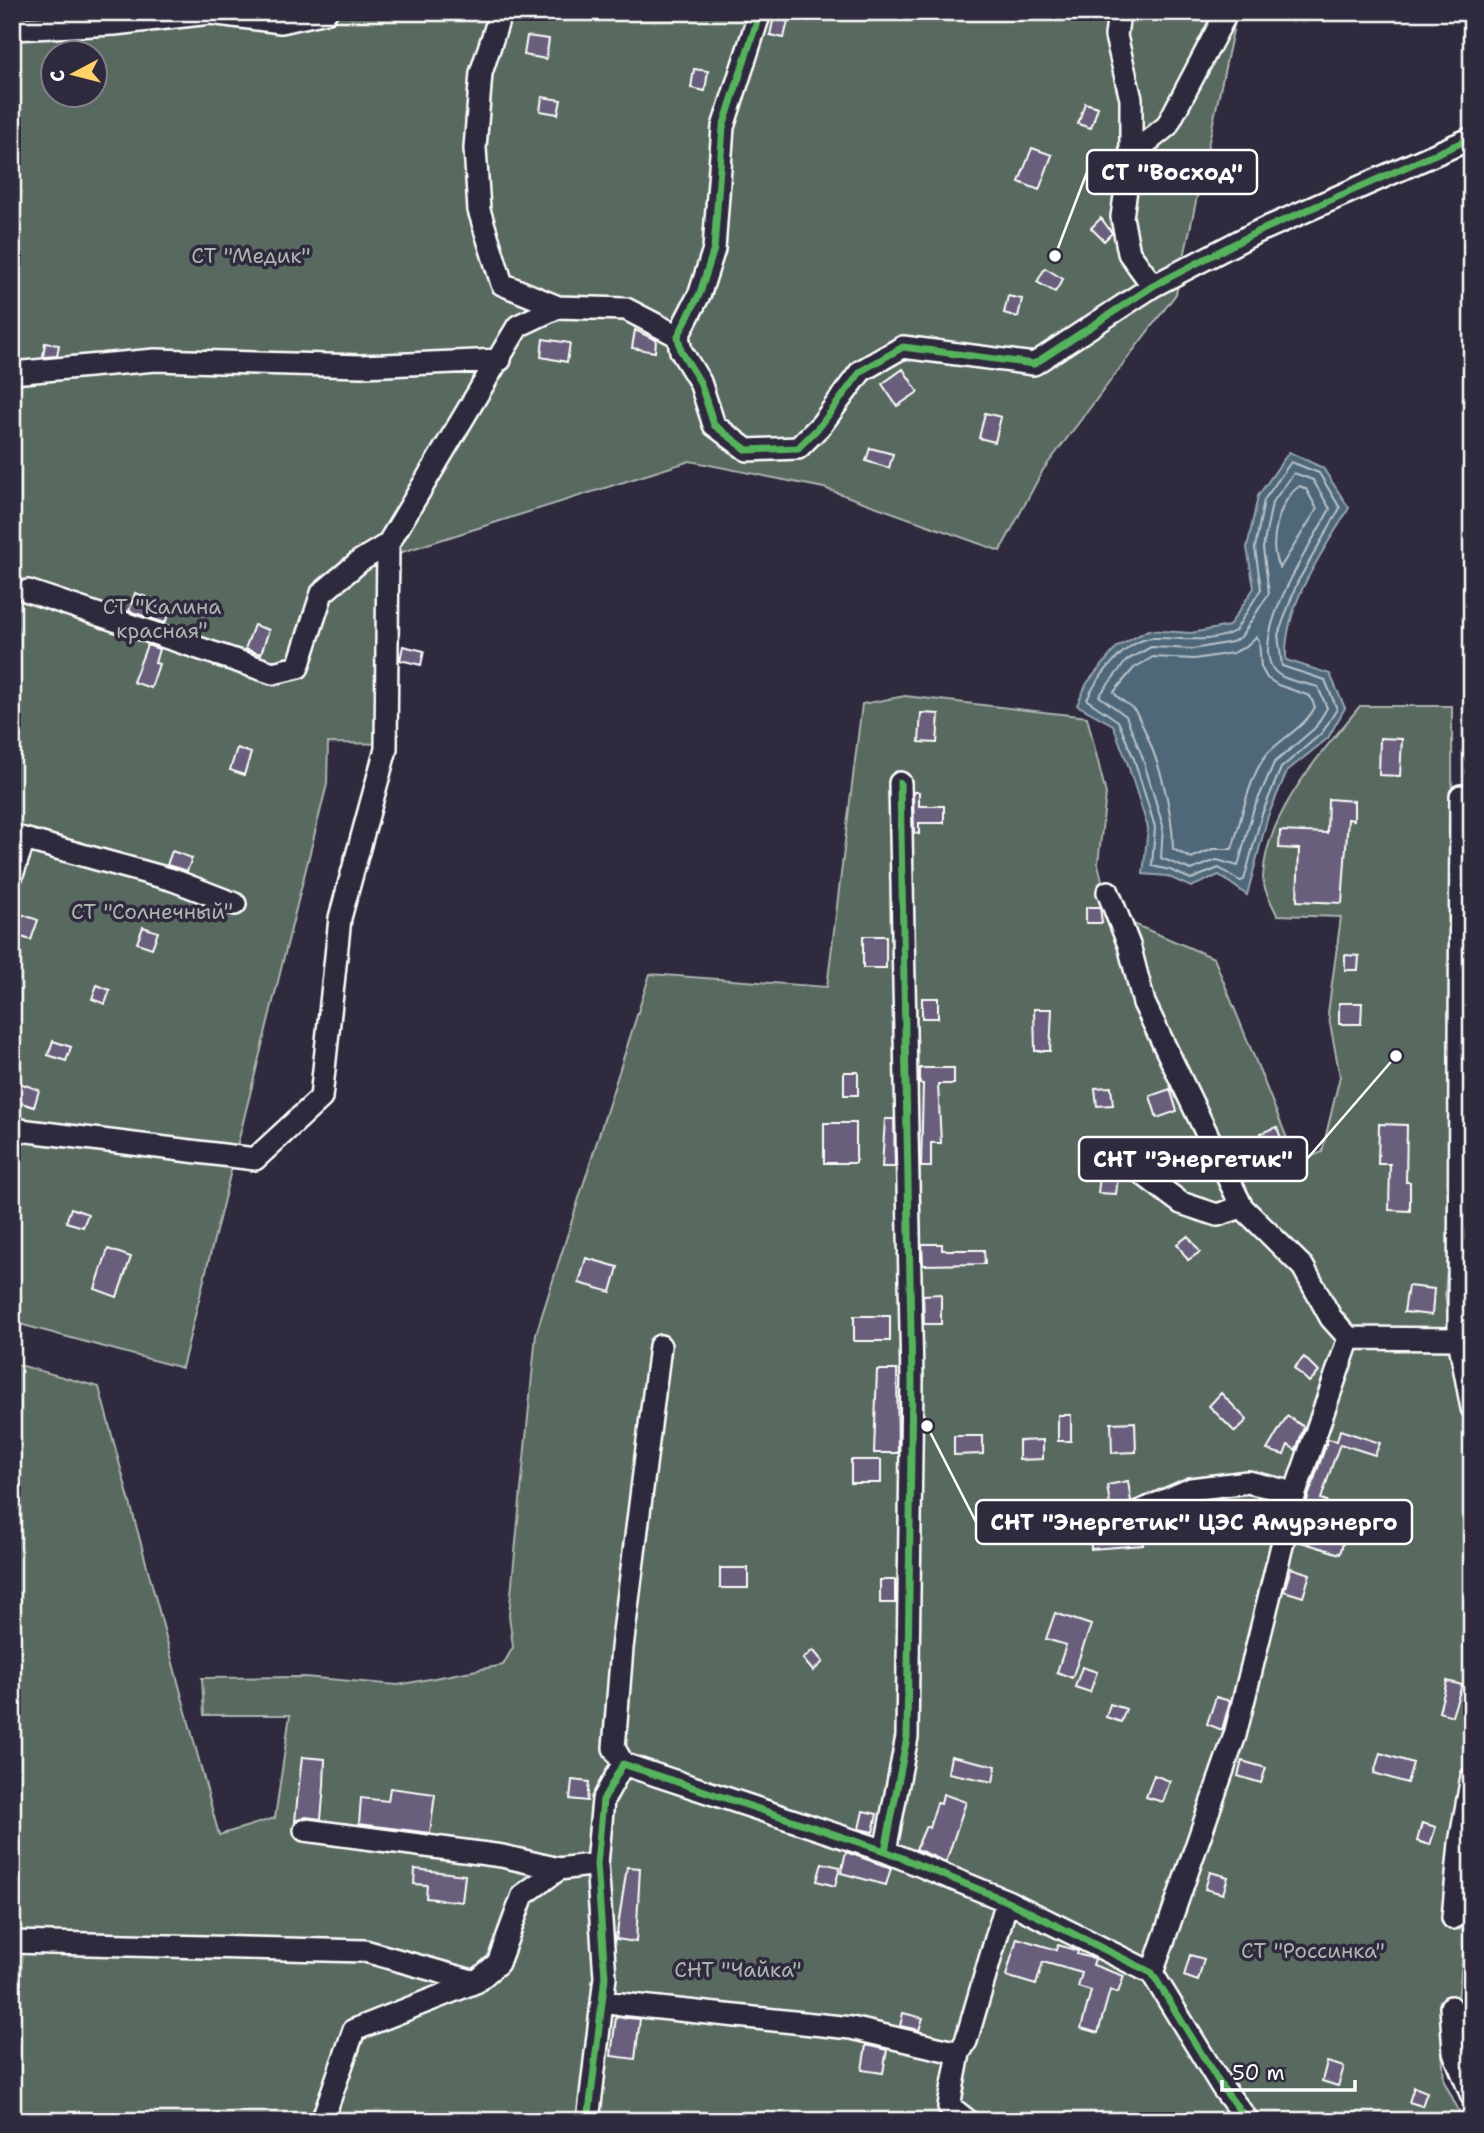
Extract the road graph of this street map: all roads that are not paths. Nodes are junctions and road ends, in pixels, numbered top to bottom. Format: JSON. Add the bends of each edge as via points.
{"nodes":[{"id":1,"x":326,"y":12,"type":"edge"},
{"id":2,"x":501,"y":12,"type":"edge"},
{"id":3,"x":760,"y":12,"type":"edge"},
{"id":4,"x":1119,"y":12,"type":"edge"},
{"id":5,"x":1227,"y":12,"type":"edge"},
{"id":6,"x":12,"y":29,"type":"edge"},
{"id":7,"x":1472,"y":138,"type":"edge"},
{"id":8,"x":1131,"y":155,"type":"junction"},
{"id":9,"x":1153,"y":286,"type":"junction"},
{"id":10,"x":558,"y":307,"type":"junction"},
{"id":11,"x":678,"y":336,"type":"junction"},
{"id":12,"x":500,"y":360,"type":"junction"},
{"id":13,"x":12,"y":373,"type":"edge"},
{"id":14,"x":388,"y":544,"type":"junction"},
{"id":15,"x":28,"y":591,"type":"dead end"},
{"id":16,"x":900,"y":783,"type":"dead end"},
{"id":17,"x":1461,"y":796,"type":"dead end"},
{"id":18,"x":18,"y":837,"type":"edge"},
{"id":19,"x":12,"y":875,"type":"edge"},
{"id":20,"x":1108,"y":892,"type":"dead end"},
{"id":21,"x":235,"y":904,"type":"dead end"},
{"id":22,"x":12,"y":1129,"type":"edge"},
{"id":23,"x":1144,"y":1175,"type":"dead end"},
{"id":24,"x":1242,"y":1207,"type":"junction"},
{"id":25,"x":1349,"y":1338,"type":"junction"},
{"id":26,"x":1460,"y":1339,"type":"junction"},
{"id":27,"x":660,"y":1346,"type":"dead end"},
{"id":28,"x":1472,"y":1408,"type":"edge"},
{"id":29,"x":1294,"y":1493,"type":"junction"},
{"id":30,"x":1134,"y":1514,"type":"dead end"},
{"id":31,"x":623,"y":1764,"type":"junction"},
{"id":32,"x":1472,"y":1777,"type":"edge"},
{"id":33,"x":305,"y":1830,"type":"dead end"},
{"id":34,"x":885,"y":1852,"type":"junction"},
{"id":35,"x":597,"y":1864,"type":"junction"},
{"id":36,"x":559,"y":1869,"type":"junction"},
{"id":37,"x":1007,"y":1901,"type":"junction"},
{"id":38,"x":1453,"y":1918,"type":"dead end"},
{"id":39,"x":12,"y":1942,"type":"edge"},
{"id":40,"x":1152,"y":1973,"type":"junction"},
{"id":41,"x":476,"y":1982,"type":"junction"},
{"id":42,"x":603,"y":2002,"type":"junction"},
{"id":43,"x":1451,"y":2007,"type":"dead end"},
{"id":44,"x":959,"y":2053,"type":"junction"},
{"id":45,"x":1472,"y":2096,"type":"edge"},
{"id":46,"x":322,"y":2121,"type":"edge"},
{"id":47,"x":588,"y":2121,"type":"edge"},
{"id":48,"x":968,"y":2121,"type":"edge"},
{"id":49,"x":1248,"y":2121,"type":"edge"}],
"edges":[{"from":1,"to":6,"type":"street","via":[[281,22],[210,13]]},
{"from":2,"to":10,"type":"street","via":[[481,73],[475,148],[479,210],[502,284]]},
{"from":3,"to":11,"type":"street","via":[[723,127],[714,249],[700,293]]},
{"from":4,"to":8,"type":"street","via":[[1116,36],[1131,99]]},
{"from":5,"to":8,"type":"street","via":[[1167,126]]},
{"from":7,"to":9,"type":"street","via":[[1255,233]]},
{"from":8,"to":9,"type":"street","via":[[1122,217],[1129,253]]},
{"from":9,"to":11,"type":"street","via":[[1034,364],[903,347],[861,372],[798,448],[747,450],[714,425],[701,382],[681,351]]},
{"from":10,"to":11,"type":"street","via":[[626,309]]},
{"from":10,"to":12,"type":"street","via":[[518,326]]},
{"from":12,"to":13,"type":"street","via":[[362,366],[155,360]]},
{"from":12,"to":14,"type":"street"},
{"from":14,"to":15,"type":"street","via":[[322,593],[298,667],[273,673]]},
{"from":14,"to":22,"type":"street","via":[[386,749],[340,918],[321,1098],[255,1159]]},
{"from":16,"to":34,"type":"street","via":[[912,1380],[907,1738]]},
{"from":17,"to":26,"type":"street"},
{"from":18,"to":19,"type":"street"},
{"from":18,"to":21,"type":"street","via":[[173,880]]},
{"from":20,"to":24,"type":"street","via":[[1129,945],[1144,1003]]},
{"from":23,"to":24,"type":"street","via":[[1181,1203],[1217,1215]]},
{"from":24,"to":25,"type":"street","via":[[1303,1267],[1331,1318]]},
{"from":25,"to":26,"type":"street"},
{"from":25,"to":29,"type":"street"},
{"from":26,"to":28,"type":"street"},
{"from":27,"to":31,"type":"street","via":[[622,1648],[614,1748]]},
{"from":29,"to":30,"type":"street","via":[[1248,1482],[1191,1489]]},
{"from":29,"to":40,"type":"street","via":[[1235,1735]]},
{"from":31,"to":34,"type":"street"},
{"from":31,"to":35,"type":"street","via":[[603,1800]]},
{"from":32,"to":38,"type":"street"},
{"from":33,"to":36,"type":"street","via":[[502,1856]]},
{"from":34,"to":37,"type":"street"},
{"from":35,"to":36,"type":"street"},
{"from":35,"to":42,"type":"street"},
{"from":36,"to":41,"type":"street","via":[[523,1895],[498,1963]]},
{"from":37,"to":40,"type":"street"},
{"from":37,"to":44,"type":"street"},
{"from":39,"to":41,"type":"street","via":[[365,1951]]},
{"from":40,"to":49,"type":"street"},
{"from":41,"to":46,"type":"street","via":[[354,2030]]},
{"from":42,"to":44,"type":"street","via":[[851,2028]]},
{"from":42,"to":47,"type":"street"},
{"from":43,"to":45,"type":"street","via":[[1454,2052]]},
{"from":44,"to":48,"type":"street","via":[[949,2106]]}]}
